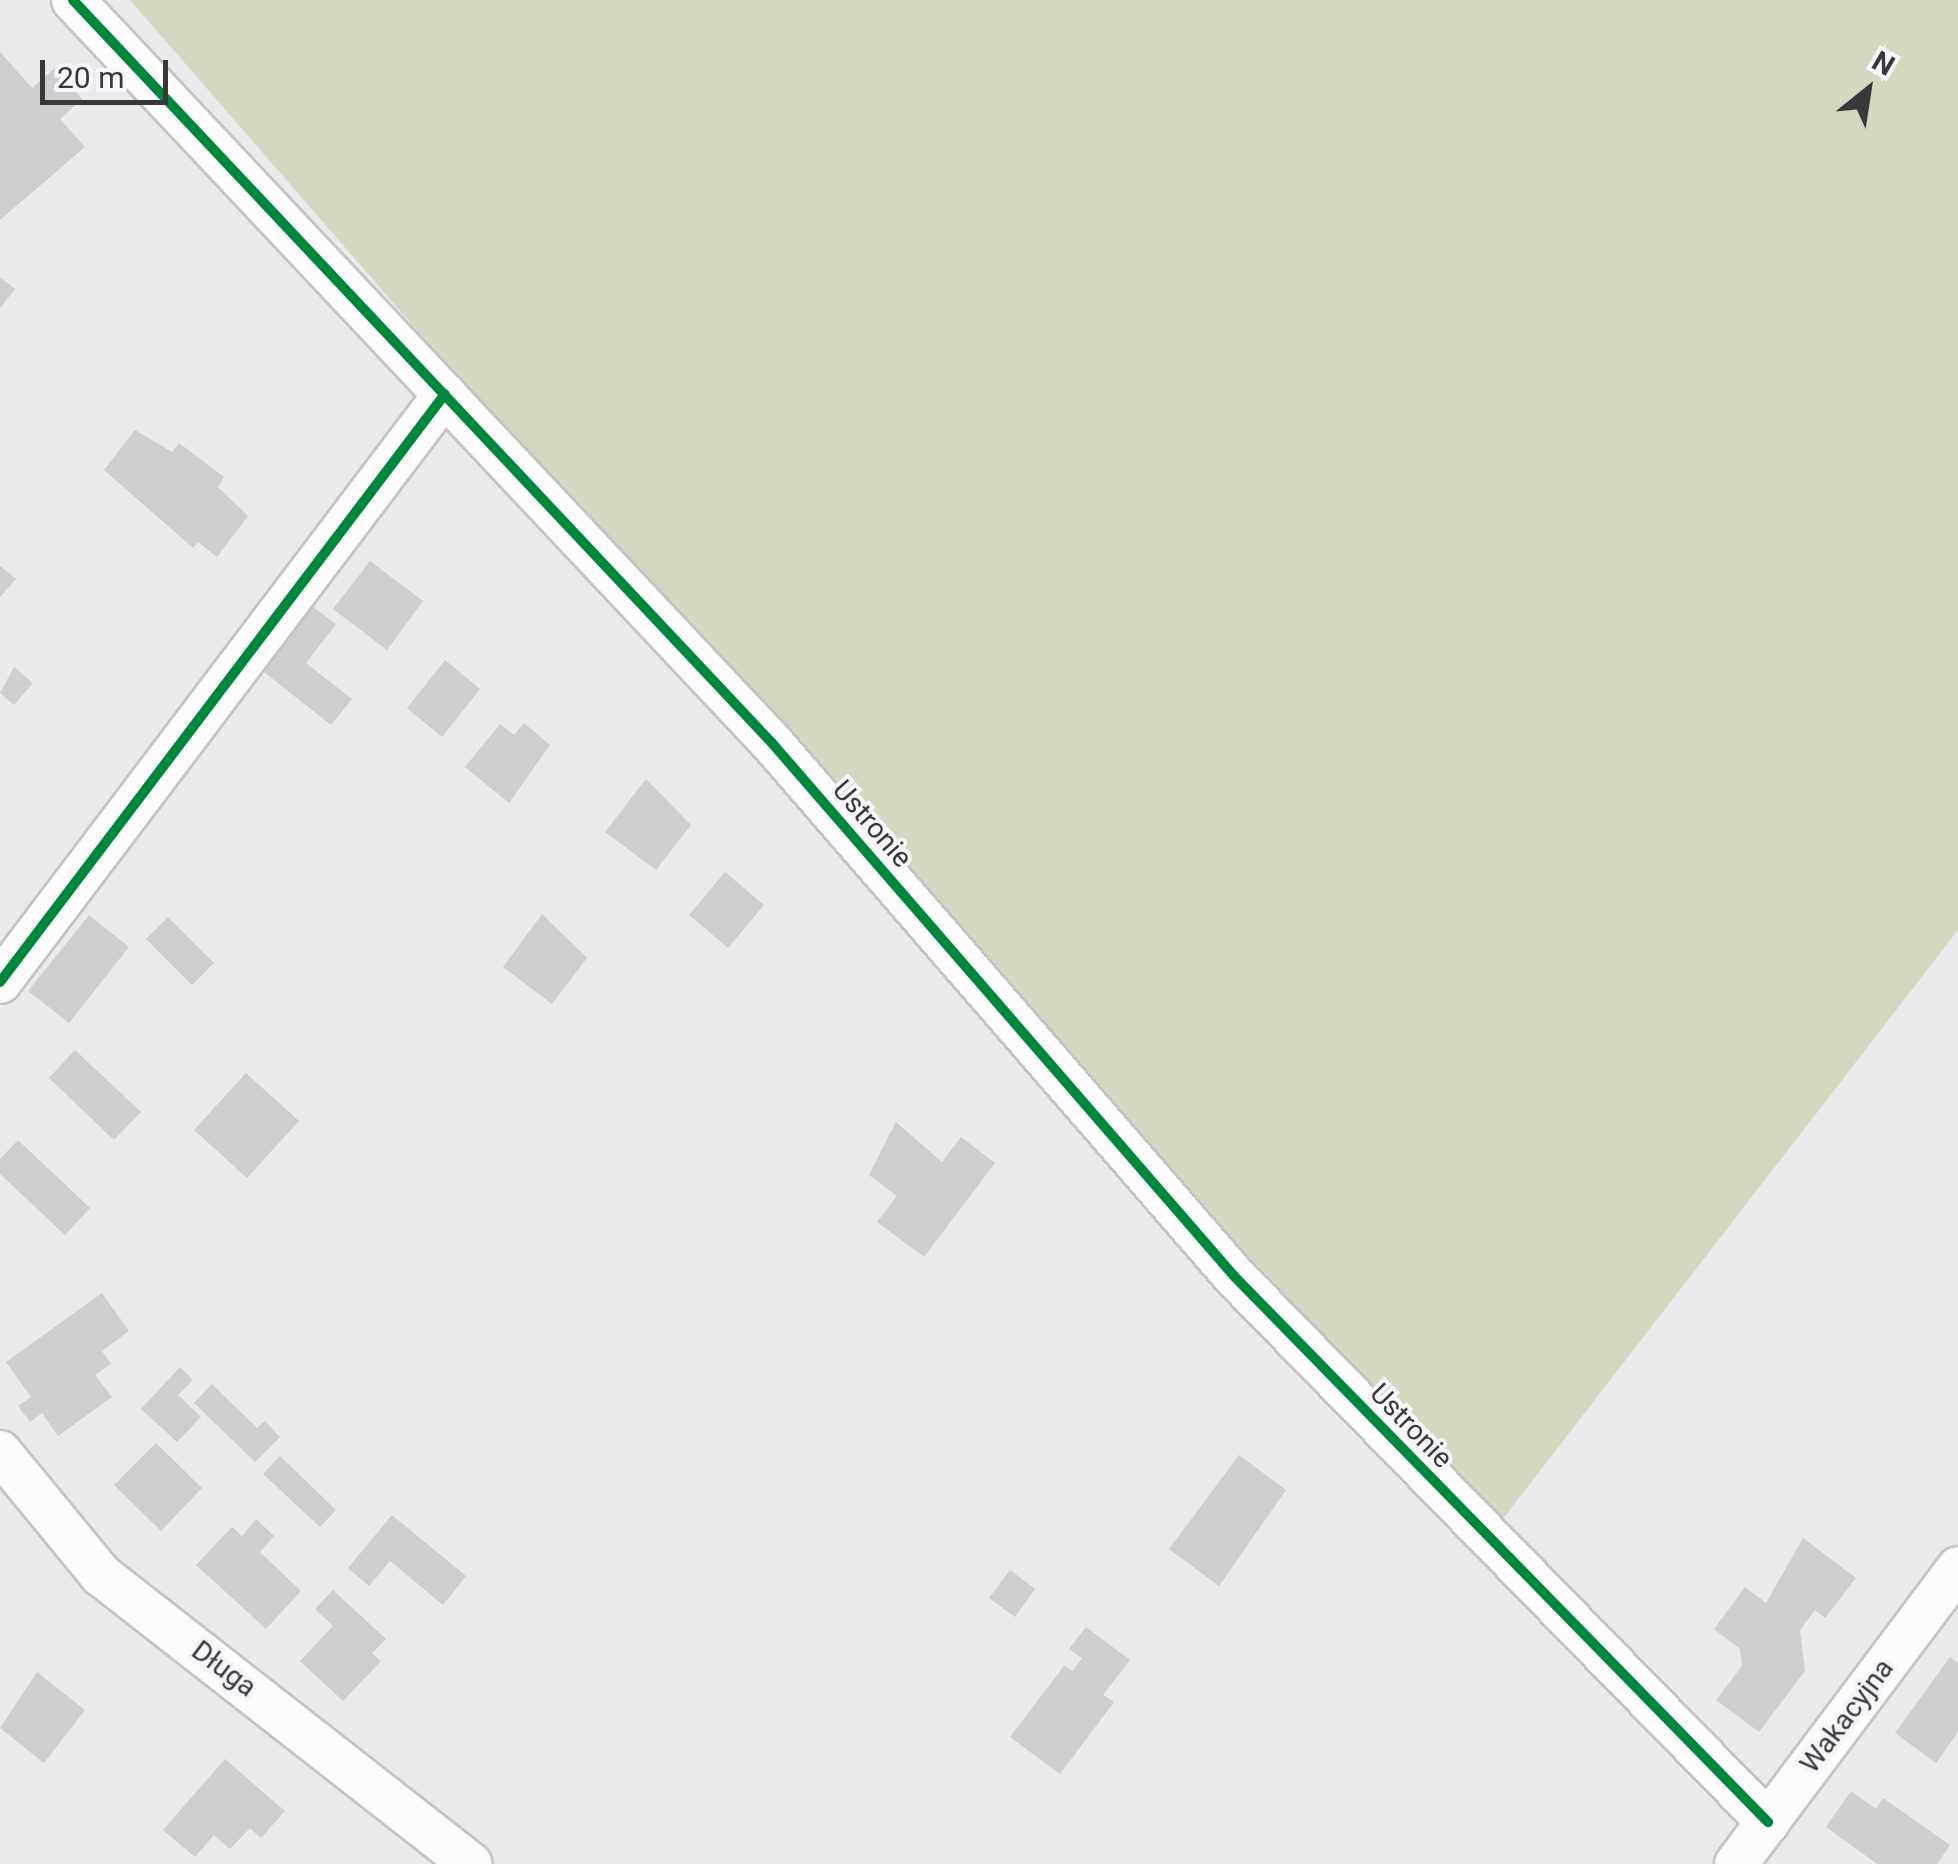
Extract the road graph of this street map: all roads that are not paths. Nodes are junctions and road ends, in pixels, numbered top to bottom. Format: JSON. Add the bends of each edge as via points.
{"nodes":[{"id":1,"x":73,"y":0,"type":"edge"},
{"id":2,"x":444,"y":394,"type":"junction"},
{"id":3,"x":0,"y":982,"type":"edge"},
{"id":4,"x":0,"y":1452,"type":"edge"},
{"id":5,"x":1958,"y":1568,"type":"edge"},
{"id":6,"x":1768,"y":1822,"type":"junction"},
{"id":7,"x":470,"y":1864,"type":"edge"},
{"id":8,"x":1736,"y":1864,"type":"edge"}],
"edges":[{"from":1,"to":2,"type":"street","name":"Ustronie"},
{"from":2,"to":3,"type":"street"},
{"from":2,"to":6,"type":"street","name":"Ustronie","via":[[772,743],[1234,1276]]},
{"from":4,"to":7,"type":"street","name":"Długa","via":[[100,1575]]},
{"from":5,"to":6,"type":"street","name":"Wakacyjna"},
{"from":6,"to":8,"type":"street","name":"Wakacyjna"}]}
